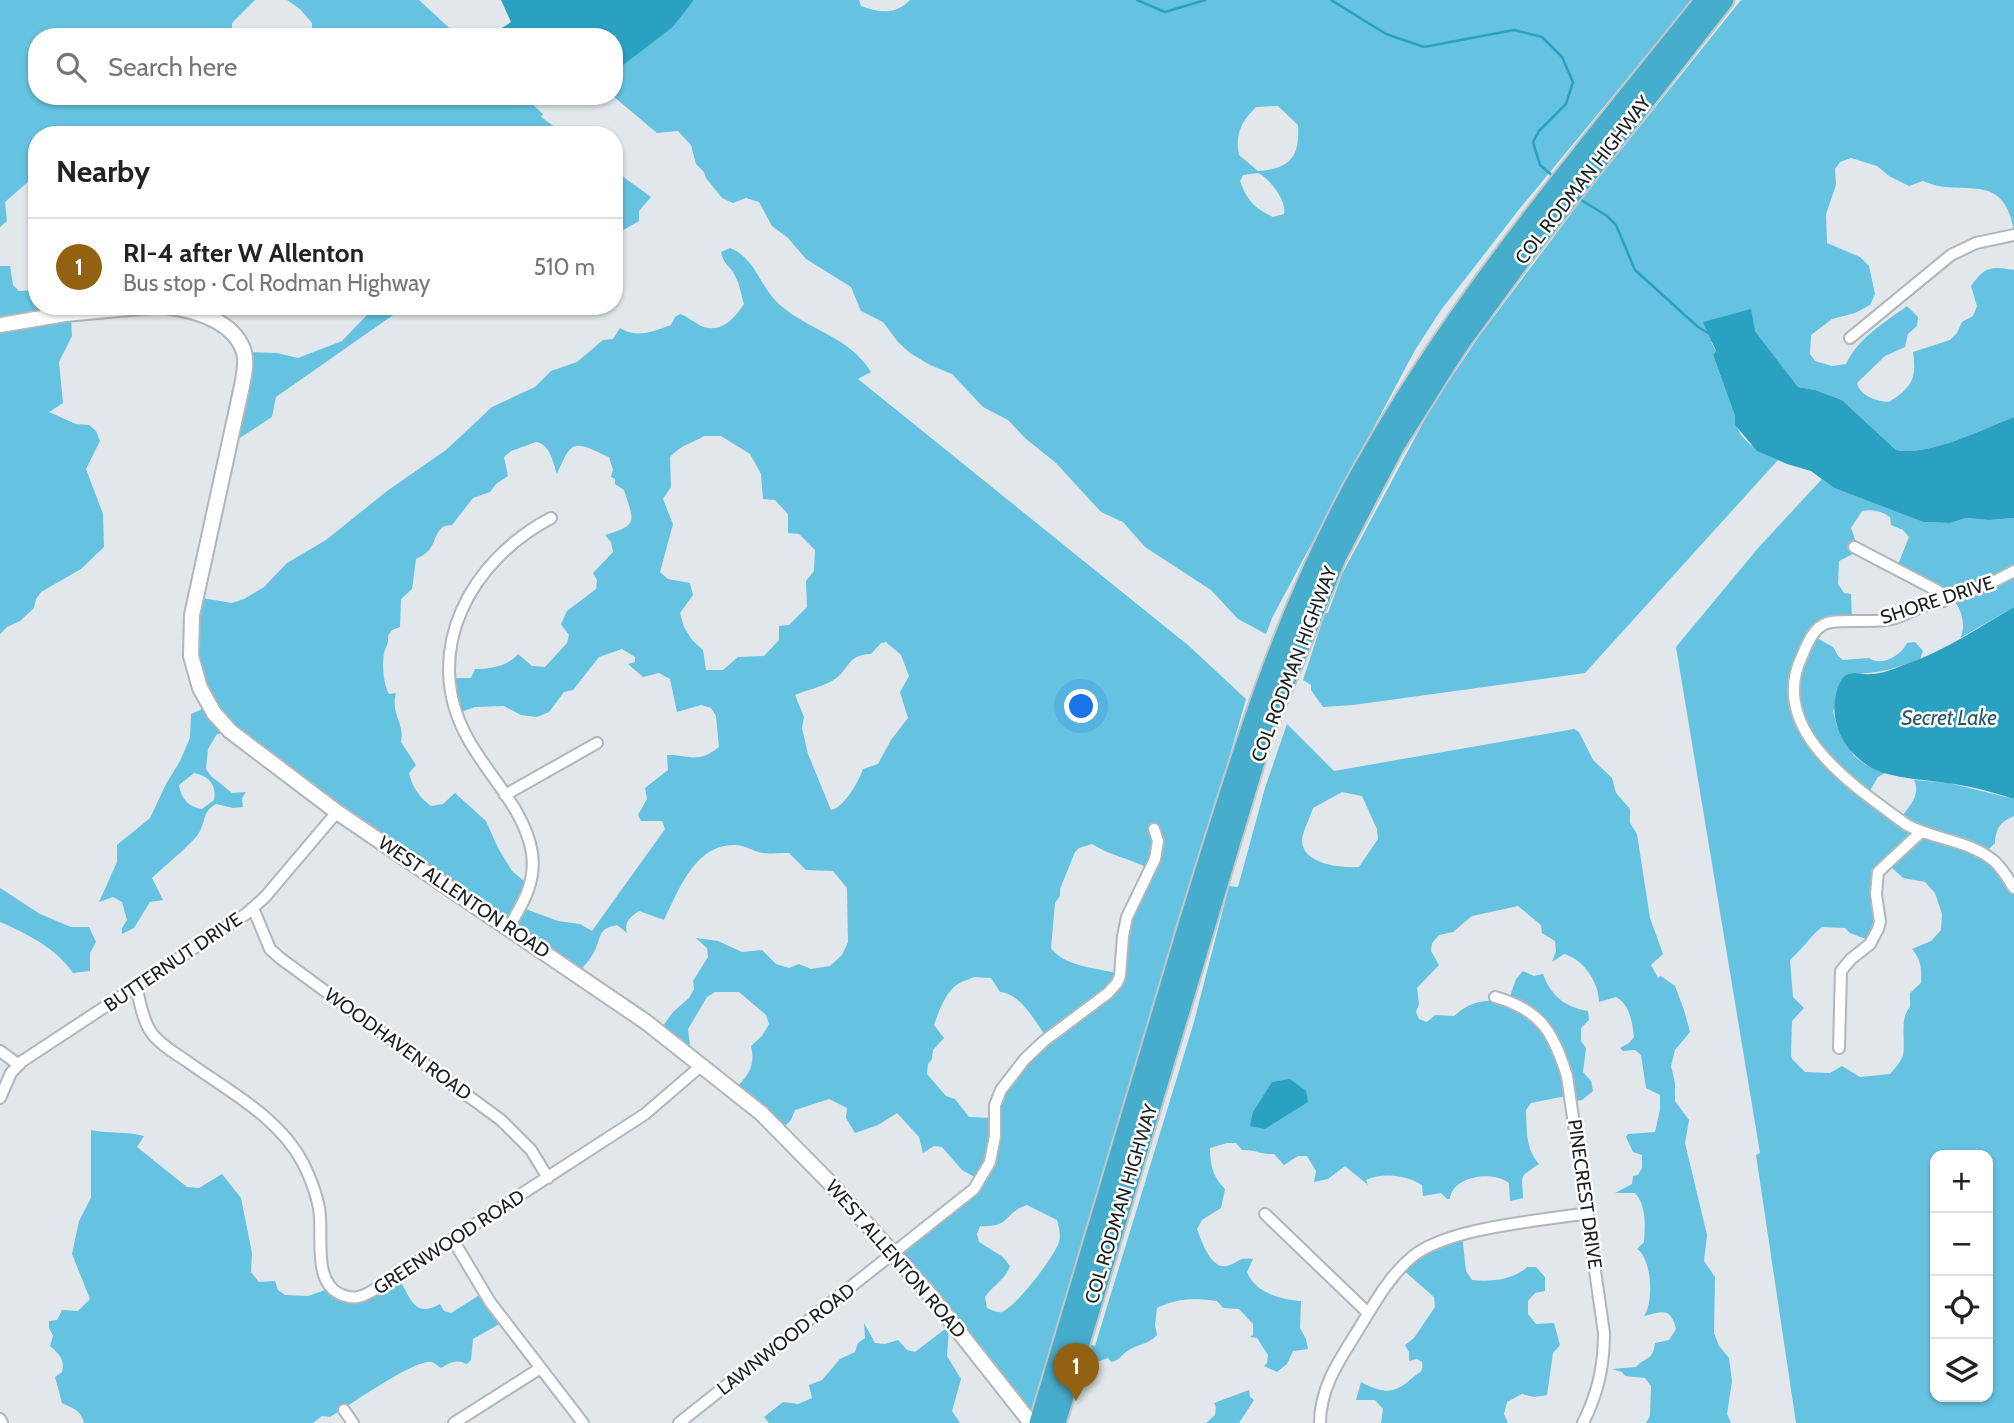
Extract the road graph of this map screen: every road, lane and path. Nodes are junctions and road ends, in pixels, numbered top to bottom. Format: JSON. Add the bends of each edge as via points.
{"nodes":[{"id":1,"x":1704,"y":0,"type":"edge"},
{"id":2,"x":1724,"y":0,"type":"edge"},
{"id":3,"x":1566,"y":188,"type":"junction"},
{"id":4,"x":2014,"y":235,"type":"edge"},
{"id":5,"x":59,"y":315,"type":"edge"},
{"id":6,"x":200,"y":315,"type":"edge"},
{"id":7,"x":0,"y":325,"type":"edge"},
{"id":8,"x":1850,"y":338,"type":"dead end"},
{"id":9,"x":551,"y":518,"type":"dead end"},
{"id":10,"x":1854,"y":547,"type":"dead end"},
{"id":11,"x":2014,"y":571,"type":"edge"},
{"id":12,"x":1944,"y":601,"type":"junction"},
{"id":13,"x":597,"y":743,"type":"dead end"},
{"id":14,"x":505,"y":795,"type":"junction"},
{"id":15,"x":337,"y":812,"type":"junction"},
{"id":16,"x":1154,"y":829,"type":"dead end"},
{"id":17,"x":1921,"y":832,"type":"junction"},
{"id":18,"x":2014,"y":888,"type":"edge"},
{"id":19,"x":253,"y":908,"type":"junction"},
{"id":20,"x":509,"y":928,"type":"junction"},
{"id":21,"x":136,"y":986,"type":"junction"},
{"id":22,"x":1495,"y":997,"type":"dead end"},
{"id":23,"x":1839,"y":1048,"type":"dead end"},
{"id":24,"x":0,"y":1051,"type":"edge"},
{"id":25,"x":19,"y":1065,"type":"junction"},
{"id":26,"x":702,"y":1065,"type":"junction"},
{"id":27,"x":0,"y":1098,"type":"edge"},
{"id":28,"x":548,"y":1178,"type":"junction"},
{"id":29,"x":1588,"y":1213,"type":"junction"},
{"id":30,"x":1265,"y":1214,"type":"dead end"},
{"id":31,"x":453,"y":1240,"type":"junction"},
{"id":32,"x":894,"y":1254,"type":"junction"},
{"id":33,"x":1368,"y":1313,"type":"junction"},
{"id":34,"x":539,"y":1368,"type":"junction"},
{"id":35,"x":344,"y":1410,"type":"dead end"},
{"id":36,"x":353,"y":1423,"type":"edge"},
{"id":37,"x":454,"y":1423,"type":"edge"},
{"id":38,"x":583,"y":1423,"type":"edge"},
{"id":39,"x":679,"y":1423,"type":"edge"},
{"id":40,"x":1031,"y":1423,"type":"edge"},
{"id":41,"x":1039,"y":1423,"type":"edge"},
{"id":42,"x":1056,"y":1423,"type":"edge"},
{"id":43,"x":1320,"y":1423,"type":"edge"},
{"id":44,"x":1583,"y":1423,"type":"edge"}],
"edges":[{"from":1,"to":3,"type":"highway","name":"COL RODMAN HIGHWAY"},
{"from":2,"to":3,"type":"highway","name":"COL RODMAN HIGHWAY"},
{"from":3,"to":41,"type":"highway","name":"COL RODMAN HIGHWAY","via":[[1455,320],[1400,405],[1360,474],[1301,598],[1240,756]]},
{"from":3,"to":42,"type":"highway","name":"COL RODMAN HIGHWAY","via":[[1426,394],[1336,555],[1262,738]]},
{"from":4,"to":8,"type":"street","via":[[1976,243],[1951,256]]},
{"from":5,"to":7,"type":"street"},
{"from":6,"to":15,"type":"street","name":"WEST ALLENTON ROAD","via":[[227,327],[238,340],[245,366],[192,615],[191,656],[200,688],[230,731]]},
{"from":9,"to":14,"type":"street","via":[[518,538],[489,566],[468,596],[451,645],[449,676],[457,717]]},
{"from":10,"to":12,"type":"street","via":[[1938,591]]},
{"from":11,"to":12,"type":"street","name":"SHORE DRIVE"},
{"from":12,"to":17,"type":"street","name":"SHORE DRIVE","via":[[1891,619],[1825,623],[1804,651],[1795,680],[1797,713],[1821,755],[1889,812]]},
{"from":13,"to":14,"type":"street"},
{"from":14,"to":20,"type":"street","via":[[526,832],[533,867],[530,890]]},
{"from":15,"to":19,"type":"street","name":"BUTTERNUT DRIVE"},
{"from":15,"to":20,"type":"street","name":"WEST ALLENTON ROAD"},
{"from":16,"to":32,"type":"street","name":"LAWNWOOD ROAD","via":[[1156,859],[1127,917],[1117,983],[1025,1059],[997,1097],[994,1146],[982,1179]]},
{"from":17,"to":18,"type":"street","name":"SHORE DRIVE","via":[[1978,850],[1994,861]]},
{"from":17,"to":23,"type":"street","via":[[1878,872],[1878,929],[1870,944],[1847,962],[1840,977]]},
{"from":19,"to":21,"type":"street","name":"BUTTERNUT DRIVE"},
{"from":19,"to":28,"type":"street","name":"WOODHAVEN ROAD","via":[[270,949],[501,1120],[531,1150]]},
{"from":20,"to":26,"type":"street","name":"WEST ALLENTON ROAD"},
{"from":21,"to":25,"type":"street","name":"BUTTERNUT DRIVE"},
{"from":21,"to":31,"type":"street","name":"GREENWOOD ROAD","via":[[145,1020],[159,1041],[249,1105],[279,1131],[302,1161],[319,1207],[322,1269],[334,1292],[362,1297]]},
{"from":22,"to":29,"type":"street","name":"PINECREST DRIVE","via":[[1532,1013],[1558,1048],[1567,1076]]},
{"from":24,"to":25,"type":"street"},
{"from":25,"to":27,"type":"street","name":"BUTTERNUT DRIVE","via":[[5,1082]]},
{"from":26,"to":28,"type":"street","name":"GREENWOOD ROAD","via":[[645,1114]]},
{"from":26,"to":32,"type":"street","name":"WEST ALLENTON ROAD","via":[[761,1112]]},
{"from":28,"to":31,"type":"street","name":"GREENWOOD ROAD"},
{"from":29,"to":33,"type":"street","via":[[1469,1233],[1433,1245],[1411,1258]]},
{"from":29,"to":44,"type":"street","name":"PINECREST DRIVE","via":[[1604,1352],[1598,1388]]},
{"from":30,"to":33,"type":"street"},
{"from":31,"to":34,"type":"street","via":[[489,1302]]},
{"from":32,"to":39,"type":"street","name":"LAWNWOOD ROAD"},
{"from":32,"to":40,"type":"street","name":"WEST ALLENTON ROAD"},
{"from":33,"to":43,"type":"street","via":[[1326,1388]]},
{"from":34,"to":37,"type":"street"},
{"from":34,"to":38,"type":"street"},
{"from":35,"to":36,"type":"street"}]}
